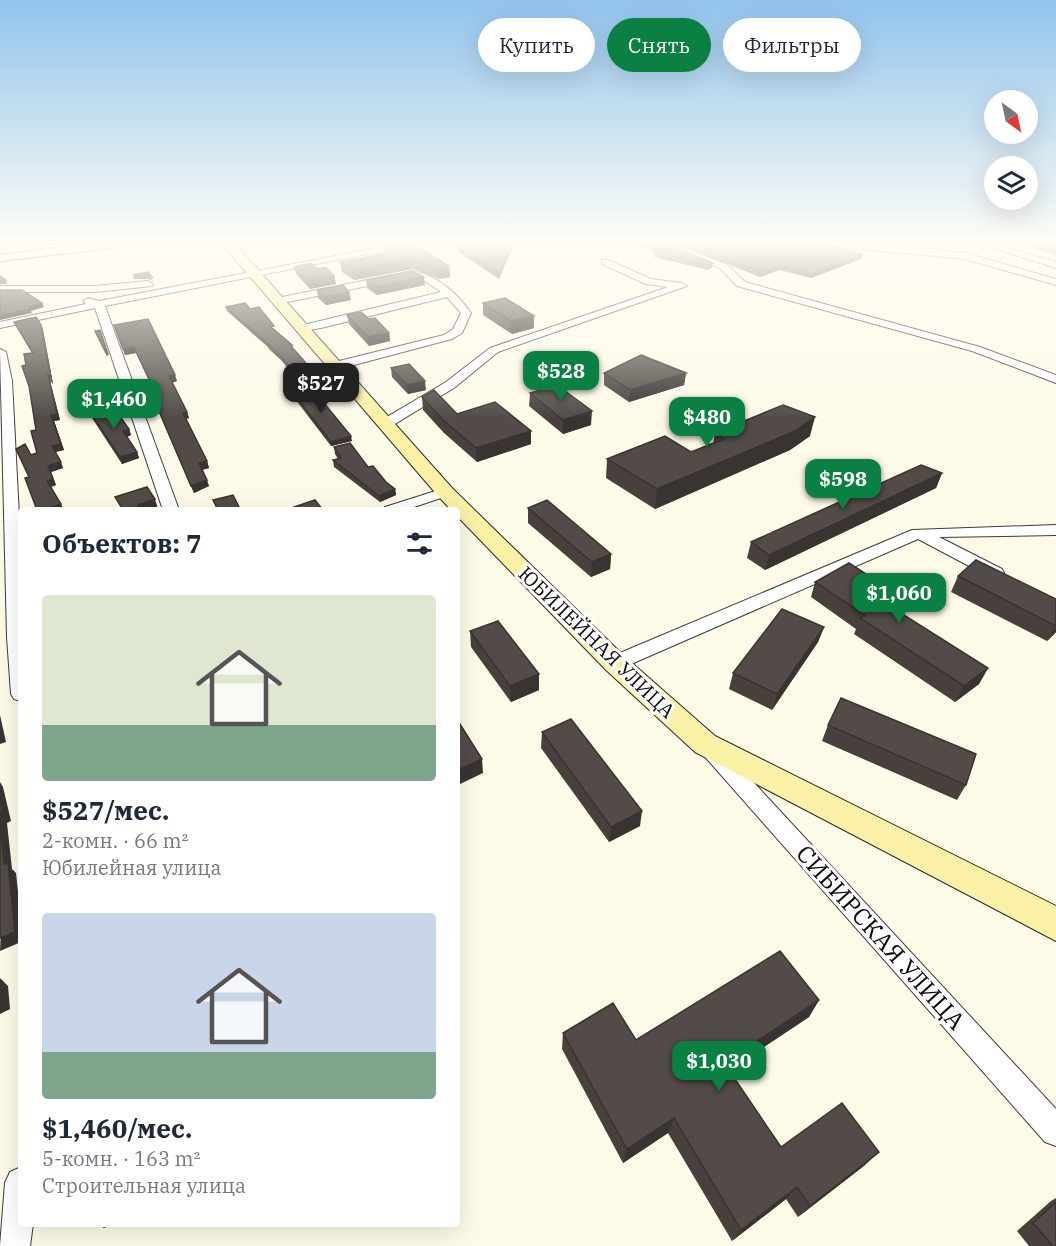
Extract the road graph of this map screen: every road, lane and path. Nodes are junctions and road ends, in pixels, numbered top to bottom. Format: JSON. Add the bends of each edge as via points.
{"nodes":[{"id":1,"x":95,"y":302,"type":"edge"},
{"id":2,"x":103,"y":302,"type":"edge"},
{"id":3,"x":278,"y":302,"type":"edge"},
{"id":4,"x":367,"y":302,"type":"edge"},
{"id":5,"x":410,"y":302,"type":"edge"},
{"id":6,"x":457,"y":302,"type":"edge"},
{"id":7,"x":635,"y":302,"type":"edge"},
{"id":8,"x":807,"y":302,"type":"edge"},
{"id":9,"x":99,"y":303,"type":"junction"},
{"id":10,"x":377,"y":310,"type":"junction"},
{"id":11,"x":0,"y":325,"type":"edge"},
{"id":12,"x":303,"y":328,"type":"junction"},
{"id":13,"x":0,"y":352,"type":"edge"},
{"id":14,"x":335,"y":366,"type":"junction"},
{"id":15,"x":1056,"y":379,"type":"edge"},
{"id":16,"x":3,"y":382,"type":"edge"},
{"id":17,"x":385,"y":424,"type":"junction"},
{"id":18,"x":445,"y":492,"type":"junction"},
{"id":19,"x":170,"y":507,"type":"edge"},
{"id":20,"x":399,"y":507,"type":"edge"},
{"id":21,"x":460,"y":507,"type":"edge"},
{"id":22,"x":460,"y":507,"type":"edge"},
{"id":23,"x":1056,"y":530,"type":"edge"},
{"id":24,"x":918,"y":533,"type":"junction"},
{"id":25,"x":1014,"y":583,"type":"edge"},
{"id":26,"x":12,"y":639,"type":"edge"},
{"id":27,"x":615,"y":663,"type":"junction"},
{"id":28,"x":18,"y":676,"type":"edge"},
{"id":29,"x":705,"y":744,"type":"junction"},
{"id":30,"x":1056,"y":924,"type":"edge"},
{"id":31,"x":1056,"y":1131,"type":"edge"},
{"id":32,"x":18,"y":1210,"type":"edge"},
{"id":33,"x":14,"y":1246,"type":"edge"}],
"edges":[{"from":1,"to":9,"type":"street"},
{"from":2,"to":9,"type":"street"},
{"from":3,"to":12,"type":"main road","name":"ЮБИЛЕЙНАЯ УЛИЦА"},
{"from":4,"to":10,"type":"street"},
{"from":5,"to":10,"type":"street"},
{"from":6,"to":14,"type":"street","via":[[466,313],[454,334]]},
{"from":7,"to":17,"type":"street","via":[[494,351],[450,385]]},
{"from":8,"to":15,"type":"street","via":[[976,349]]},
{"from":9,"to":11,"type":"street"},
{"from":9,"to":19,"type":"street"},
{"from":10,"to":12,"type":"street"},
{"from":12,"to":14,"type":"main road","name":"ЮБИЛЕЙНАЯ УЛИЦА"},
{"from":13,"to":16,"type":"street"},
{"from":14,"to":17,"type":"main road","name":"ЮБИЛЕЙНАЯ УЛИЦА"},
{"from":16,"to":26,"type":"street"},
{"from":17,"to":18,"type":"main road","name":"ЮБИЛЕЙНАЯ УЛИЦА"},
{"from":18,"to":20,"type":"street"},
{"from":18,"to":22,"type":"main road","name":"ЮБИЛЕЙНАЯ УЛИЦА"},
{"from":21,"to":27,"type":"main road","name":"ЮБИЛЕЙНАЯ УЛИЦА"},
{"from":23,"to":24,"type":"street"},
{"from":24,"to":25,"type":"street"},
{"from":24,"to":27,"type":"street"},
{"from":26,"to":28,"type":"street"},
{"from":27,"to":29,"type":"main road","name":"ЮБИЛЕЙНАЯ УЛИЦА"},
{"from":29,"to":30,"type":"main road","name":"ЮБИЛЕЙНАЯ УЛИЦА"},
{"from":29,"to":31,"type":"street","name":"СИБИРСКАЯ УЛИЦА"},
{"from":32,"to":33,"type":"street"}]}
